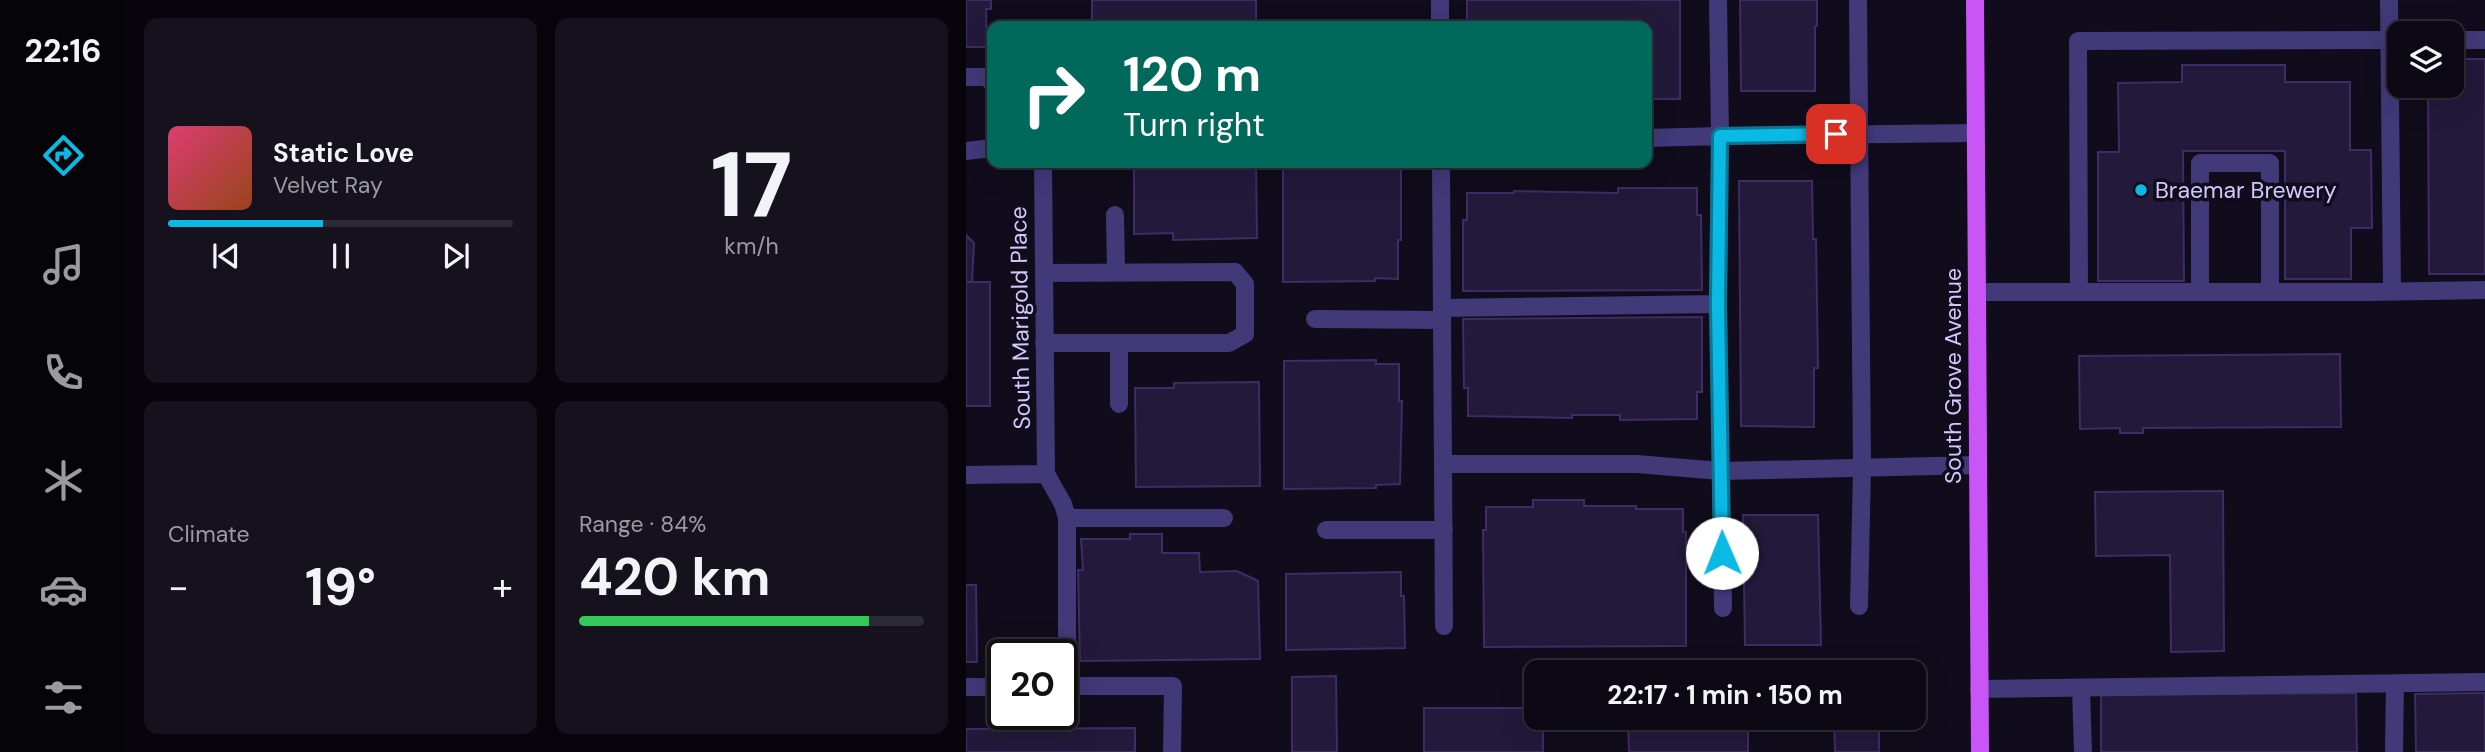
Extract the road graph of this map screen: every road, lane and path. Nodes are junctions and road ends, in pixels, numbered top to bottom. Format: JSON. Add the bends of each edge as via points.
{"nodes":[{"id":1,"x":1440,"y":0,"type":"edge"},
{"id":2,"x":1718,"y":0,"type":"edge"},
{"id":3,"x":1858,"y":0,"type":"edge"},
{"id":4,"x":1975,"y":0,"type":"edge"},
{"id":5,"x":2389,"y":0,"type":"edge"},
{"id":6,"x":1440,"y":21,"type":"edge"},
{"id":7,"x":2392,"y":21,"type":"edge"},
{"id":8,"x":2387,"y":40,"type":"edge"},
{"id":9,"x":2464,"y":40,"type":"edge"},
{"id":10,"x":2485,"y":40,"type":"edge"},
{"id":11,"x":966,"y":77,"type":"edge"},
{"id":12,"x":987,"y":77,"type":"edge"},
{"id":13,"x":2394,"y":98,"type":"edge"},
{"id":14,"x":1976,"y":133,"type":"junction"},
{"id":15,"x":1860,"y":134,"type":"junction"},
{"id":16,"x":1720,"y":136,"type":"junction"},
{"id":17,"x":1652,"y":138,"type":"edge"},
{"id":18,"x":987,"y":149,"type":"edge"},
{"id":19,"x":966,"y":151,"type":"edge"},
{"id":20,"x":1043,"y":168,"type":"edge"},
{"id":21,"x":1441,"y":168,"type":"edge"},
{"id":22,"x":1115,"y":215,"type":"dead end"},
{"id":23,"x":1116,"y":272,"type":"junction"},
{"id":24,"x":1044,"y":273,"type":"junction"},
{"id":25,"x":2485,"y":290,"type":"edge"},
{"id":26,"x":2079,"y":291,"type":"junction"},
{"id":27,"x":2200,"y":291,"type":"junction"},
{"id":28,"x":2392,"y":291,"type":"junction"},
{"id":29,"x":1977,"y":292,"type":"junction"},
{"id":30,"x":2270,"y":292,"type":"junction"},
{"id":31,"x":1718,"y":304,"type":"junction"},
{"id":32,"x":1442,"y":314,"type":"junction"},
{"id":33,"x":1315,"y":319,"type":"dead end"},
{"id":34,"x":1044,"y":343,"type":"junction"},
{"id":35,"x":1119,"y":343,"type":"junction"},
{"id":36,"x":1119,"y":404,"type":"dead end"},
{"id":37,"x":1443,"y":464,"type":"junction"},
{"id":38,"x":1978,"y":466,"type":"junction"},
{"id":39,"x":1862,"y":468,"type":"junction"},
{"id":40,"x":1721,"y":471,"type":"junction"},
{"id":41,"x":1046,"y":474,"type":"junction"},
{"id":42,"x":966,"y":475,"type":"edge"},
{"id":43,"x":1067,"y":518,"type":"junction"},
{"id":44,"x":1224,"y":518,"type":"dead end"},
{"id":45,"x":1326,"y":530,"type":"dead end"},
{"id":46,"x":1444,"y":530,"type":"junction"},
{"id":47,"x":1860,"y":606,"type":"dead end"},
{"id":48,"x":1723,"y":608,"type":"dead end"},
{"id":49,"x":1444,"y":626,"type":"dead end"},
{"id":50,"x":1067,"y":639,"type":"edge"},
{"id":51,"x":2485,"y":682,"type":"edge"},
{"id":52,"x":2395,"y":683,"type":"junction"},
{"id":53,"x":1078,"y":686,"type":"edge"},
{"id":54,"x":966,"y":687,"type":"edge"},
{"id":55,"x":987,"y":687,"type":"edge"},
{"id":56,"x":2081,"y":688,"type":"junction"},
{"id":57,"x":1979,"y":689,"type":"junction"},
{"id":58,"x":1172,"y":752,"type":"edge"},
{"id":59,"x":1980,"y":752,"type":"edge"},
{"id":60,"x":2083,"y":752,"type":"edge"},
{"id":61,"x":2395,"y":752,"type":"edge"}],
"edges":[{"from":1,"to":6,"type":"street"},
{"from":2,"to":16,"type":"street"},
{"from":3,"to":15,"type":"street"},
{"from":4,"to":14,"type":"main road","name":"South Grove Avenue"},
{"from":5,"to":7,"type":"street"},
{"from":8,"to":26,"type":"street","via":[[2078,41]]},
{"from":9,"to":10,"type":"street"},
{"from":11,"to":12,"type":"street"},
{"from":13,"to":28,"type":"street"},
{"from":14,"to":15,"type":"street"},
{"from":14,"to":29,"type":"main road","name":"South Grove Avenue"},
{"from":15,"to":16,"type":"street"},
{"from":15,"to":39,"type":"street"},
{"from":16,"to":17,"type":"street"},
{"from":16,"to":31,"type":"street"},
{"from":18,"to":19,"type":"street"},
{"from":20,"to":24,"type":"street","name":"South Marigold Place"},
{"from":21,"to":32,"type":"street"},
{"from":22,"to":23,"type":"street"},
{"from":23,"to":24,"type":"street"},
{"from":23,"to":35,"type":"street","via":[[1235,272],[1245,284],[1245,334],[1229,343]]},
{"from":24,"to":34,"type":"street","name":"South Marigold Place"},
{"from":25,"to":28,"type":"street"},
{"from":26,"to":27,"type":"street"},
{"from":26,"to":29,"type":"street"},
{"from":27,"to":30,"type":"street"},
{"from":27,"to":30,"type":"street","via":[[2200,163],[2270,163]]},
{"from":28,"to":30,"type":"street"},
{"from":29,"to":38,"type":"main road","name":"South Grove Avenue"},
{"from":31,"to":32,"type":"street"},
{"from":31,"to":40,"type":"street"},
{"from":32,"to":33,"type":"street"},
{"from":32,"to":37,"type":"street"},
{"from":34,"to":35,"type":"street"},
{"from":34,"to":41,"type":"street","name":"South Marigold Place"},
{"from":35,"to":36,"type":"street"},
{"from":37,"to":40,"type":"street","via":[[1637,464]]},
{"from":37,"to":46,"type":"street"},
{"from":38,"to":39,"type":"street"},
{"from":38,"to":57,"type":"main road","name":"South Grove Avenue"},
{"from":39,"to":40,"type":"street"},
{"from":39,"to":47,"type":"street"},
{"from":40,"to":48,"type":"street"},
{"from":41,"to":42,"type":"street"},
{"from":41,"to":43,"type":"street"},
{"from":43,"to":44,"type":"street"},
{"from":43,"to":50,"type":"street"},
{"from":45,"to":46,"type":"street"},
{"from":46,"to":49,"type":"street"},
{"from":51,"to":52,"type":"street"},
{"from":52,"to":56,"type":"street"},
{"from":52,"to":61,"type":"street"},
{"from":53,"to":58,"type":"street","via":[[1173,686]]},
{"from":54,"to":55,"type":"street"},
{"from":56,"to":57,"type":"street"},
{"from":56,"to":60,"type":"street"},
{"from":57,"to":59,"type":"main road","name":"South Grove Avenue"}]}
